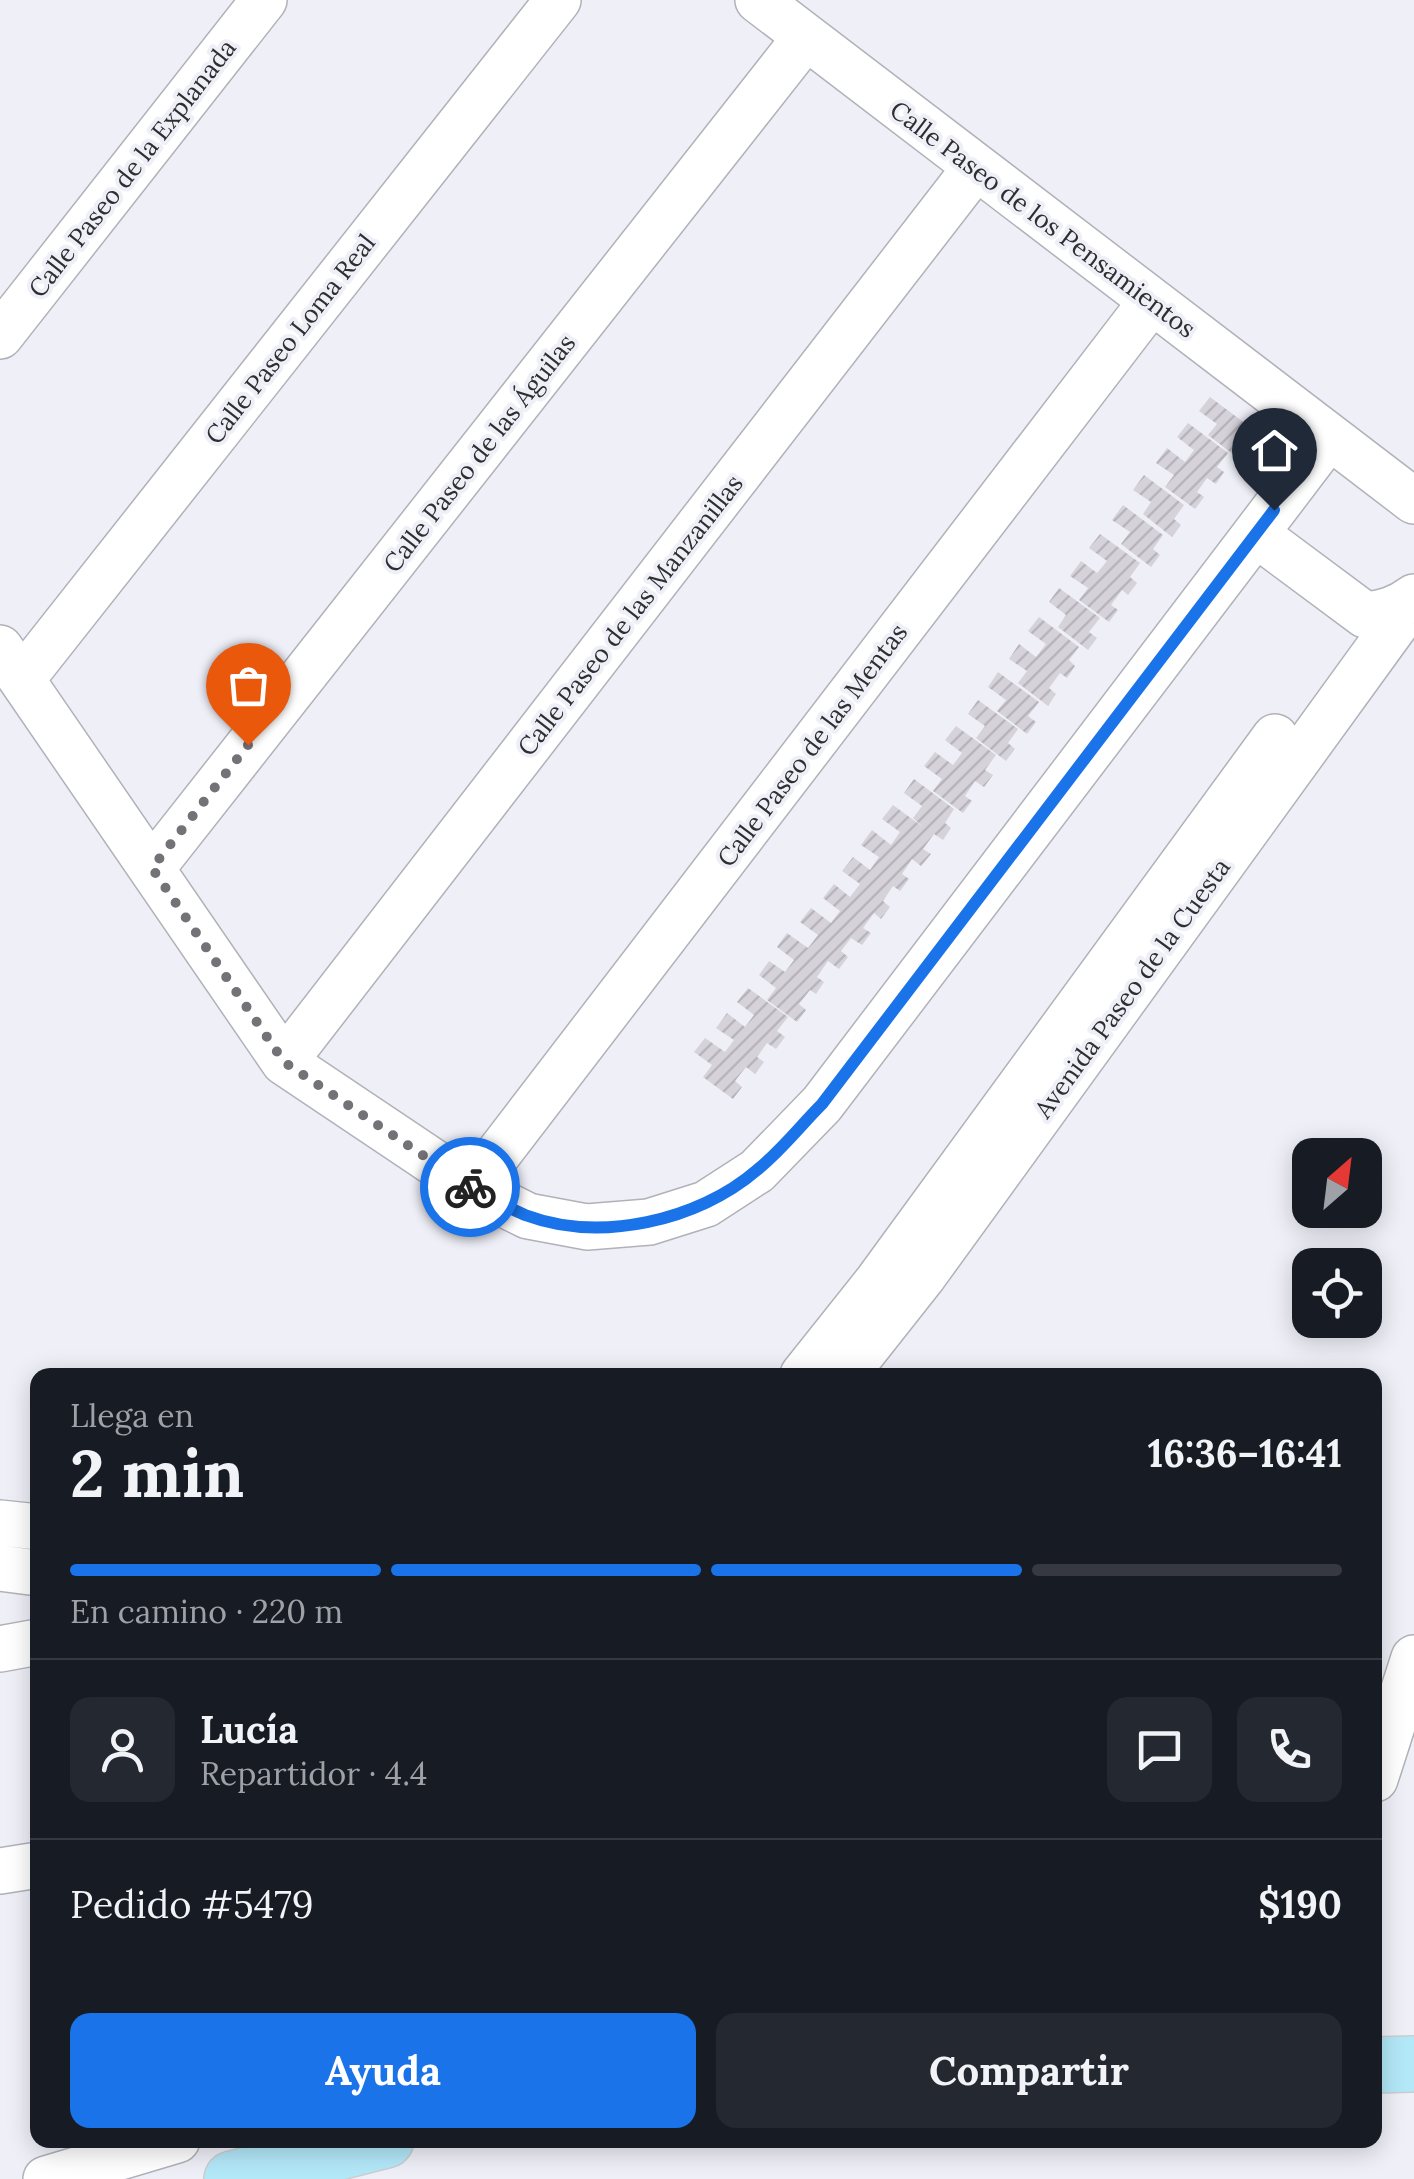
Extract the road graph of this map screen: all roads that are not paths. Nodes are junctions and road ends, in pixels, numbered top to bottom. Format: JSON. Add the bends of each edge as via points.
{"nodes":[{"id":1,"x":264,"y":0,"type":"edge"},
{"id":2,"x":558,"y":0,"type":"edge"},
{"id":3,"x":758,"y":0,"type":"edge"},
{"id":4,"x":806,"y":37,"type":"junction"},
{"id":5,"x":976,"y":167,"type":"junction"},
{"id":6,"x":1152,"y":302,"type":"junction"},
{"id":7,"x":0,"y":336,"type":"edge"},
{"id":8,"x":1329,"y":438,"type":"junction"},
{"id":9,"x":1412,"y":500,"type":"edge"},
{"id":10,"x":1256,"y":534,"type":"junction"},
{"id":11,"x":1414,"y":598,"type":"edge"},
{"id":12,"x":1365,"y":614,"type":"junction"},
{"id":13,"x":11,"y":664,"type":"edge"},
{"id":14,"x":152,"y":868,"type":"junction"},
{"id":15,"x":284,"y":1062,"type":"junction"},
{"id":16,"x":472,"y":1188,"type":"junction"},
{"id":17,"x":809,"y":1368,"type":"edge"},
{"id":18,"x":851,"y":1368,"type":"edge"},
{"id":19,"x":0,"y":1522,"type":"edge"},
{"id":20,"x":30,"y":1526,"type":"edge"},
{"id":21,"x":0,"y":1568,"type":"edge"},
{"id":22,"x":30,"y":1572,"type":"edge"},
{"id":23,"x":30,"y":1643,"type":"edge"},
{"id":24,"x":0,"y":1649,"type":"edge"},
{"id":25,"x":1414,"y":1658,"type":"edge"},
{"id":26,"x":1382,"y":1757,"type":"edge"},
{"id":27,"x":30,"y":1866,"type":"edge"},
{"id":28,"x":0,"y":1871,"type":"edge"},
{"id":29,"x":1414,"y":2064,"type":"edge"},
{"id":30,"x":1382,"y":2065,"type":"edge"},
{"id":31,"x":150,"y":2148,"type":"edge"},
{"id":32,"x":354,"y":2148,"type":"edge"},
{"id":33,"x":46,"y":2179,"type":"edge"},
{"id":34,"x":232,"y":2179,"type":"edge"}],
"edges":[{"from":1,"to":7,"type":"street","name":"Calle Paseo de la Explanada"},
{"from":2,"to":13,"type":"street","name":"Calle Paseo Loma Real"},
{"from":3,"to":4,"type":"street","name":"Calle Paseo de los Pensamientos"},
{"from":4,"to":5,"type":"street","name":"Calle Paseo de los Pensamientos"},
{"from":4,"to":14,"type":"street","name":"Calle Paseo de las Águilas"},
{"from":5,"to":6,"type":"street","name":"Calle Paseo de los Pensamientos"},
{"from":5,"to":15,"type":"street","name":"Calle Paseo de las Manzanillas"},
{"from":6,"to":8,"type":"street","name":"Calle Paseo de los Pensamientos"},
{"from":6,"to":16,"type":"street","name":"Calle Paseo de las Mentas"},
{"from":8,"to":9,"type":"street","name":"Calle Paseo de los Pensamientos"},
{"from":8,"to":10,"type":"street"},
{"from":10,"to":12,"type":"street"},
{"from":10,"to":16,"type":"street","via":[[822,1104],[757,1171],[706,1204],[649,1222],[588,1227],[528,1216]]},
{"from":11,"to":12,"type":"street"},
{"from":11,"to":18,"type":"street","name":"Avenida Paseo de la Cuesta"},
{"from":12,"to":17,"type":"street","name":"Avenida Paseo de la Cuesta"},
{"from":13,"to":14,"type":"street"},
{"from":14,"to":15,"type":"street"},
{"from":15,"to":16,"type":"street"},
{"from":19,"to":20,"type":"street"},
{"from":21,"to":22,"type":"street"},
{"from":23,"to":24,"type":"street"},
{"from":25,"to":26,"type":"street"},
{"from":27,"to":28,"type":"street"},
{"from":29,"to":30,"type":"main road"},
{"from":31,"to":33,"type":"street"},
{"from":32,"to":34,"type":"main road"}]}
